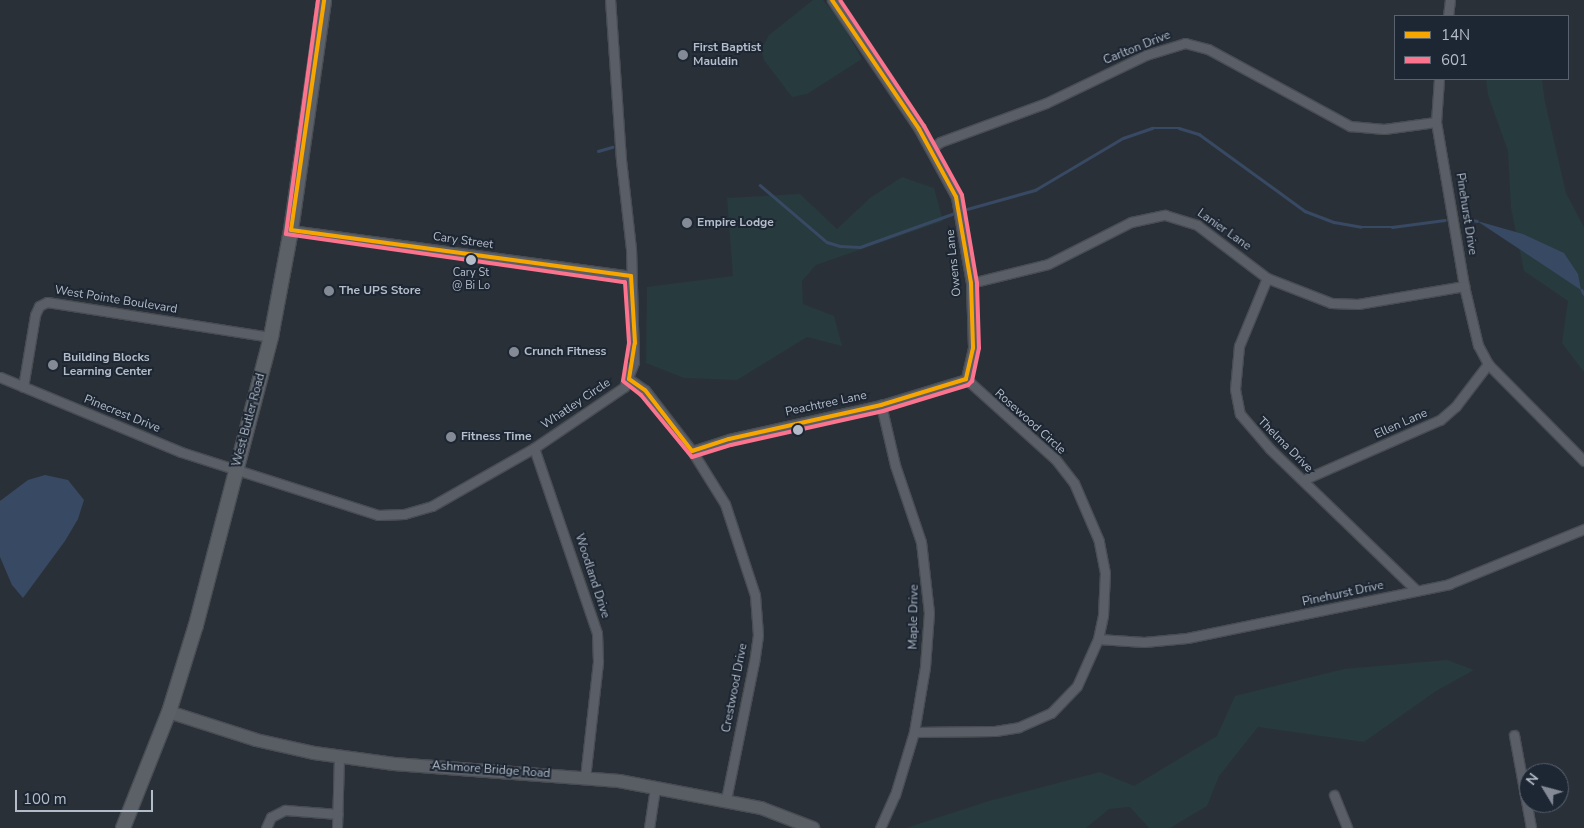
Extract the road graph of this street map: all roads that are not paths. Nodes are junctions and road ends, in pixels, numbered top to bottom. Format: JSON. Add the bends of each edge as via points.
{"nodes":[{"id":1,"x":324,"y":0,"type":"edge"},
{"id":2,"x":610,"y":0,"type":"edge"},
{"id":3,"x":832,"y":0,"type":"edge"},
{"id":4,"x":1450,"y":0,"type":"edge"},
{"id":5,"x":1448,"y":15,"type":"edge"},
{"id":6,"x":1439,"y":80,"type":"edge"},
{"id":7,"x":1436,"y":122,"type":"junction"},
{"id":8,"x":931,"y":149,"type":"junction"},
{"id":9,"x":291,"y":230,"type":"junction"},
{"id":10,"x":631,"y":276,"type":"junction"},
{"id":11,"x":1267,"y":278,"type":"junction"},
{"id":12,"x":971,"y":283,"type":"junction"},
{"id":13,"x":1464,"y":286,"type":"junction"},
{"id":14,"x":271,"y":338,"type":"junction"},
{"id":15,"x":1488,"y":364,"type":"junction"},
{"id":16,"x":0,"y":377,"type":"edge"},
{"id":17,"x":629,"y":379,"type":"junction"},
{"id":18,"x":966,"y":379,"type":"junction"},
{"id":19,"x":23,"y":387,"type":"junction"},
{"id":20,"x":881,"y":405,"type":"junction"},
{"id":21,"x":534,"y":448,"type":"junction"},
{"id":22,"x":692,"y":451,"type":"junction"},
{"id":23,"x":1584,"y":461,"type":"edge"},
{"id":24,"x":236,"y":471,"type":"junction"},
{"id":25,"x":1303,"y":480,"type":"junction"},
{"id":26,"x":1584,"y":529,"type":"edge"},
{"id":27,"x":1417,"y":591,"type":"junction"},
{"id":28,"x":1098,"y":639,"type":"junction"},
{"id":29,"x":169,"y":712,"type":"junction"},
{"id":30,"x":914,"y":732,"type":"junction"},
{"id":31,"x":1514,"y":735,"type":"dead end"},
{"id":32,"x":339,"y":758,"type":"junction"},
{"id":33,"x":586,"y":777,"type":"junction"},
{"id":34,"x":655,"y":788,"type":"junction"},
{"id":35,"x":1334,"y":795,"type":"dead end"},
{"id":36,"x":726,"y":800,"type":"junction"},
{"id":37,"x":338,"y":814,"type":"junction"},
{"id":38,"x":123,"y":828,"type":"edge"},
{"id":39,"x":266,"y":828,"type":"edge"},
{"id":40,"x":337,"y":828,"type":"edge"},
{"id":41,"x":649,"y":828,"type":"edge"},
{"id":42,"x":813,"y":828,"type":"edge"},
{"id":43,"x":880,"y":828,"type":"edge"},
{"id":44,"x":1347,"y":828,"type":"edge"},
{"id":45,"x":1531,"y":828,"type":"edge"}],
"edges":[{"from":1,"to":9,"type":"main road","name":"West Butler Road"},
{"from":2,"to":10,"type":"street","name":"Whatley Circle"},
{"from":3,"to":8,"type":"street","name":"Owens Lane"},
{"from":4,"to":5,"type":"street"},
{"from":6,"to":7,"type":"street","name":"Pinehurst Drive"},
{"from":7,"to":8,"type":"street","name":"Carlton Drive","via":[[1384,129],[1350,126],[1208,49],[1186,44],[1146,55],[1046,103],[940,142]]},
{"from":7,"to":13,"type":"street","name":"Pinehurst Drive"},
{"from":8,"to":12,"type":"street","name":"Owens Lane","via":[[956,197]]},
{"from":9,"to":10,"type":"street","name":"Cary Street"},
{"from":9,"to":14,"type":"main road","name":"West Butler Road"},
{"from":10,"to":17,"type":"street","name":"Whatley Circle","via":[[635,343]]},
{"from":11,"to":12,"type":"street","name":"Lanier Lane","via":[[1196,225],[1165,214],[1131,222],[1048,264]]},
{"from":11,"to":13,"type":"street","name":"Lanier Lane","via":[[1316,299],[1342,304]]},
{"from":11,"to":25,"type":"street","name":"Thelma Drive","via":[[1239,346],[1236,402],[1248,425]]},
{"from":12,"to":18,"type":"street","name":"Owens Lane","via":[[973,348]]},
{"from":13,"to":15,"type":"street","name":"Pinehurst Drive","via":[[1478,345]]},
{"from":14,"to":19,"type":"street","name":"West Pointe Boulevard","via":[[47,302],[39,306],[35,315]]},
{"from":14,"to":24,"type":"main road","name":"West Butler Road"},
{"from":15,"to":23,"type":"street","name":"Pinehurst Drive"},
{"from":15,"to":25,"type":"street","name":"Ellen Lane","via":[[1456,406],[1440,420]]},
{"from":16,"to":19,"type":"street","name":"Pinecrest Drive"},
{"from":17,"to":21,"type":"street","name":"Whatley Circle","via":[[609,399]]},
{"from":17,"to":22,"type":"street","name":"Crestwood Drive","via":[[644,390]]},
{"from":18,"to":20,"type":"street","name":"Peachtree Lane"},
{"from":18,"to":28,"type":"street","name":"Rosewood Circle","via":[[1055,458],[1081,495],[1095,526],[1103,560],[1105,589]]},
{"from":19,"to":24,"type":"street","name":"Pinecrest Drive","via":[[181,452]]},
{"from":20,"to":22,"type":"street","name":"Peachtree Lane","via":[[729,439]]},
{"from":20,"to":30,"type":"street","name":"Maple Drive","via":[[895,465],[921,542],[928,584],[928,642]]},
{"from":21,"to":24,"type":"street","name":"Whatley Circle","via":[[445,500],[394,515],[362,512]]},
{"from":21,"to":33,"type":"street","name":"Woodland Drive","via":[[596,633],[598,662]]},
{"from":22,"to":36,"type":"street","name":"Crestwood Drive","via":[[733,522],[751,578],[757,611],[754,662]]},
{"from":24,"to":29,"type":"main road","name":"West Butler Road"},
{"from":25,"to":27,"type":"street","name":"Thelma Drive"},
{"from":26,"to":27,"type":"street","name":"Pinehurst Drive","via":[[1474,575]]},
{"from":27,"to":28,"type":"street","name":"Pinehurst Drive","via":[[1187,638],[1144,642]]},
{"from":28,"to":30,"type":"street","name":"Rosewood Circle","via":[[1071,694],[1042,718],[996,731]]},
{"from":29,"to":32,"type":"main road","name":"Ashmore Bridge Road","via":[[256,740]]},
{"from":29,"to":38,"type":"main road","name":"West Butler Road"},
{"from":30,"to":43,"type":"street","name":"Maple Drive","via":[[895,795]]},
{"from":31,"to":45,"type":"street"},
{"from":32,"to":33,"type":"main road","name":"Ashmore Bridge Road"},
{"from":32,"to":37,"type":"street"},
{"from":33,"to":34,"type":"main road","name":"Ashmore Bridge Road"},
{"from":34,"to":36,"type":"main road","name":"Ashmore Bridge Road"},
{"from":34,"to":41,"type":"street"},
{"from":35,"to":44,"type":"street"},
{"from":36,"to":42,"type":"main road","name":"Ashmore Bridge Road","via":[[778,813]]},
{"from":37,"to":39,"type":"street","via":[[285,810],[271,817]]},
{"from":37,"to":40,"type":"street"}]}
